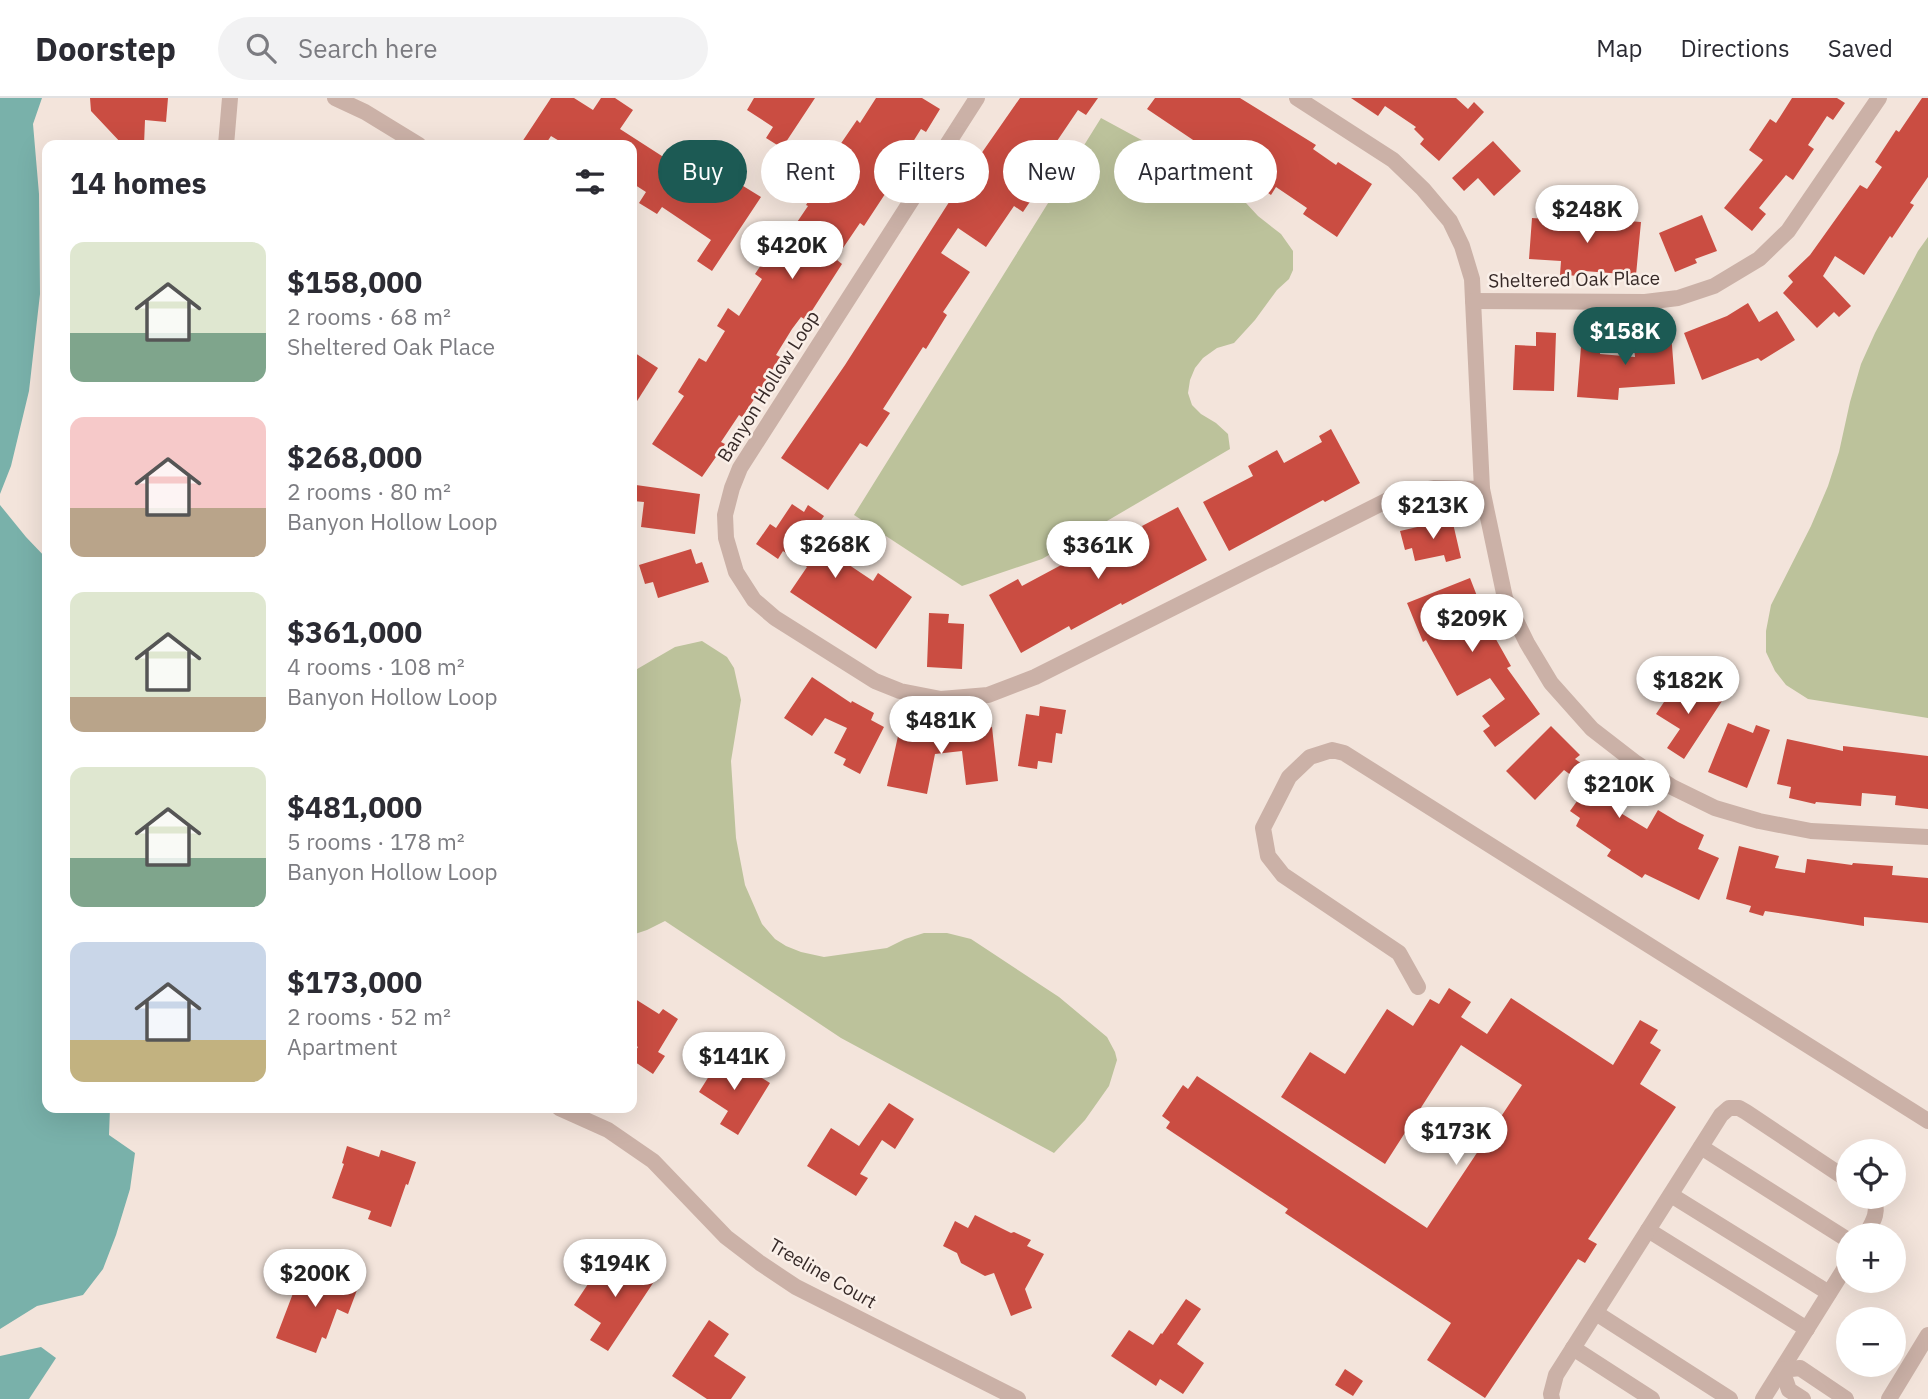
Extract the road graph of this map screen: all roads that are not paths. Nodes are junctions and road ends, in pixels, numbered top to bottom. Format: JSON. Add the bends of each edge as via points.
{"nodes":[{"id":1,"x":230,"y":98,"type":"edge"},
{"id":2,"x":335,"y":98,"type":"edge"},
{"id":3,"x":977,"y":98,"type":"edge"},
{"id":4,"x":1297,"y":98,"type":"edge"},
{"id":5,"x":1879,"y":98,"type":"edge"},
{"id":6,"x":226,"y":140,"type":"edge"},
{"id":7,"x":411,"y":140,"type":"edge"},
{"id":8,"x":1473,"y":301,"type":"junction"},
{"id":9,"x":1482,"y":489,"type":"junction"},
{"id":10,"x":1928,"y":836,"type":"edge"},
{"id":11,"x":1418,"y":987,"type":"dead end"},
{"id":12,"x":570,"y":1113,"type":"edge"},
{"id":13,"x":1928,"y":1121,"type":"edge"},
{"id":14,"x":1701,"y":1147,"type":"junction"},
{"id":15,"x":1836,"y":1172,"type":"edge"},
{"id":16,"x":1671,"y":1195,"type":"junction"},
{"id":17,"x":1836,"y":1232,"type":"edge"},
{"id":18,"x":1645,"y":1235,"type":"junction"},
{"id":19,"x":1836,"y":1282,"type":"edge"},
{"id":20,"x":1829,"y":1293,"type":"junction"},
{"id":21,"x":1596,"y":1313,"type":"junction"},
{"id":22,"x":1807,"y":1329,"type":"junction"},
{"id":23,"x":1928,"y":1335,"type":"edge"},
{"id":24,"x":1573,"y":1348,"type":"junction"},
{"id":25,"x":1782,"y":1370,"type":"junction"},
{"id":26,"x":1018,"y":1399,"type":"edge"},
{"id":27,"x":1552,"y":1399,"type":"edge"},
{"id":28,"x":1652,"y":1399,"type":"edge"},
{"id":29,"x":1730,"y":1399,"type":"edge"},
{"id":30,"x":1763,"y":1399,"type":"edge"},
{"id":31,"x":1803,"y":1399,"type":"edge"},
{"id":32,"x":1846,"y":1399,"type":"edge"},
{"id":33,"x":1889,"y":1399,"type":"edge"}],
"edges":[{"from":1,"to":6,"type":"street"},
{"from":2,"to":7,"type":"street"},
{"from":3,"to":9,"type":"street","name":"Banyon Hollow Loop","via":[[740,468],[732,488],[726,538],[736,572],[754,600],[775,618],[875,681],[900,691],[941,699],[988,695],[1035,677],[1400,494],[1435,488]]},
{"from":4,"to":8,"type":"street","via":[[1393,160],[1423,189],[1450,221],[1462,246]]},
{"from":5,"to":8,"type":"street","name":"Sheltered Oak Place","via":[[1788,231],[1759,259],[1714,286],[1678,298],[1645,302]]},
{"from":8,"to":9,"type":"street"},
{"from":9,"to":10,"type":"street","via":[[1504,598],[1551,683],[1592,729],[1692,798],[1737,815],[1811,831]]},
{"from":11,"to":13,"type":"street","via":[[1399,953],[1283,875],[1268,856],[1263,828],[1290,777],[1310,757],[1332,750],[1344,752]]},
{"from":12,"to":26,"type":"street","name":"Treeline Court","via":[[608,1130],[653,1161],[726,1237],[796,1287]]},
{"from":14,"to":15,"type":"street","via":[[1721,1115],[1738,1108]]},
{"from":14,"to":16,"type":"street"},
{"from":14,"to":17,"type":"street"},
{"from":16,"to":18,"type":"street"},
{"from":16,"to":20,"type":"street"},
{"from":18,"to":21,"type":"street"},
{"from":18,"to":22,"type":"street"},
{"from":19,"to":20,"type":"street"},
{"from":20,"to":22,"type":"street"},
{"from":21,"to":24,"type":"street"},
{"from":21,"to":29,"type":"street"},
{"from":22,"to":25,"type":"street"},
{"from":23,"to":33,"type":"street"},
{"from":24,"to":27,"type":"street","via":[[1556,1374]]},
{"from":24,"to":28,"type":"street"},
{"from":25,"to":30,"type":"street"},
{"from":25,"to":31,"type":"street","via":[[1789,1390]]},
{"from":25,"to":32,"type":"street","via":[[1800,1368]]}]}
